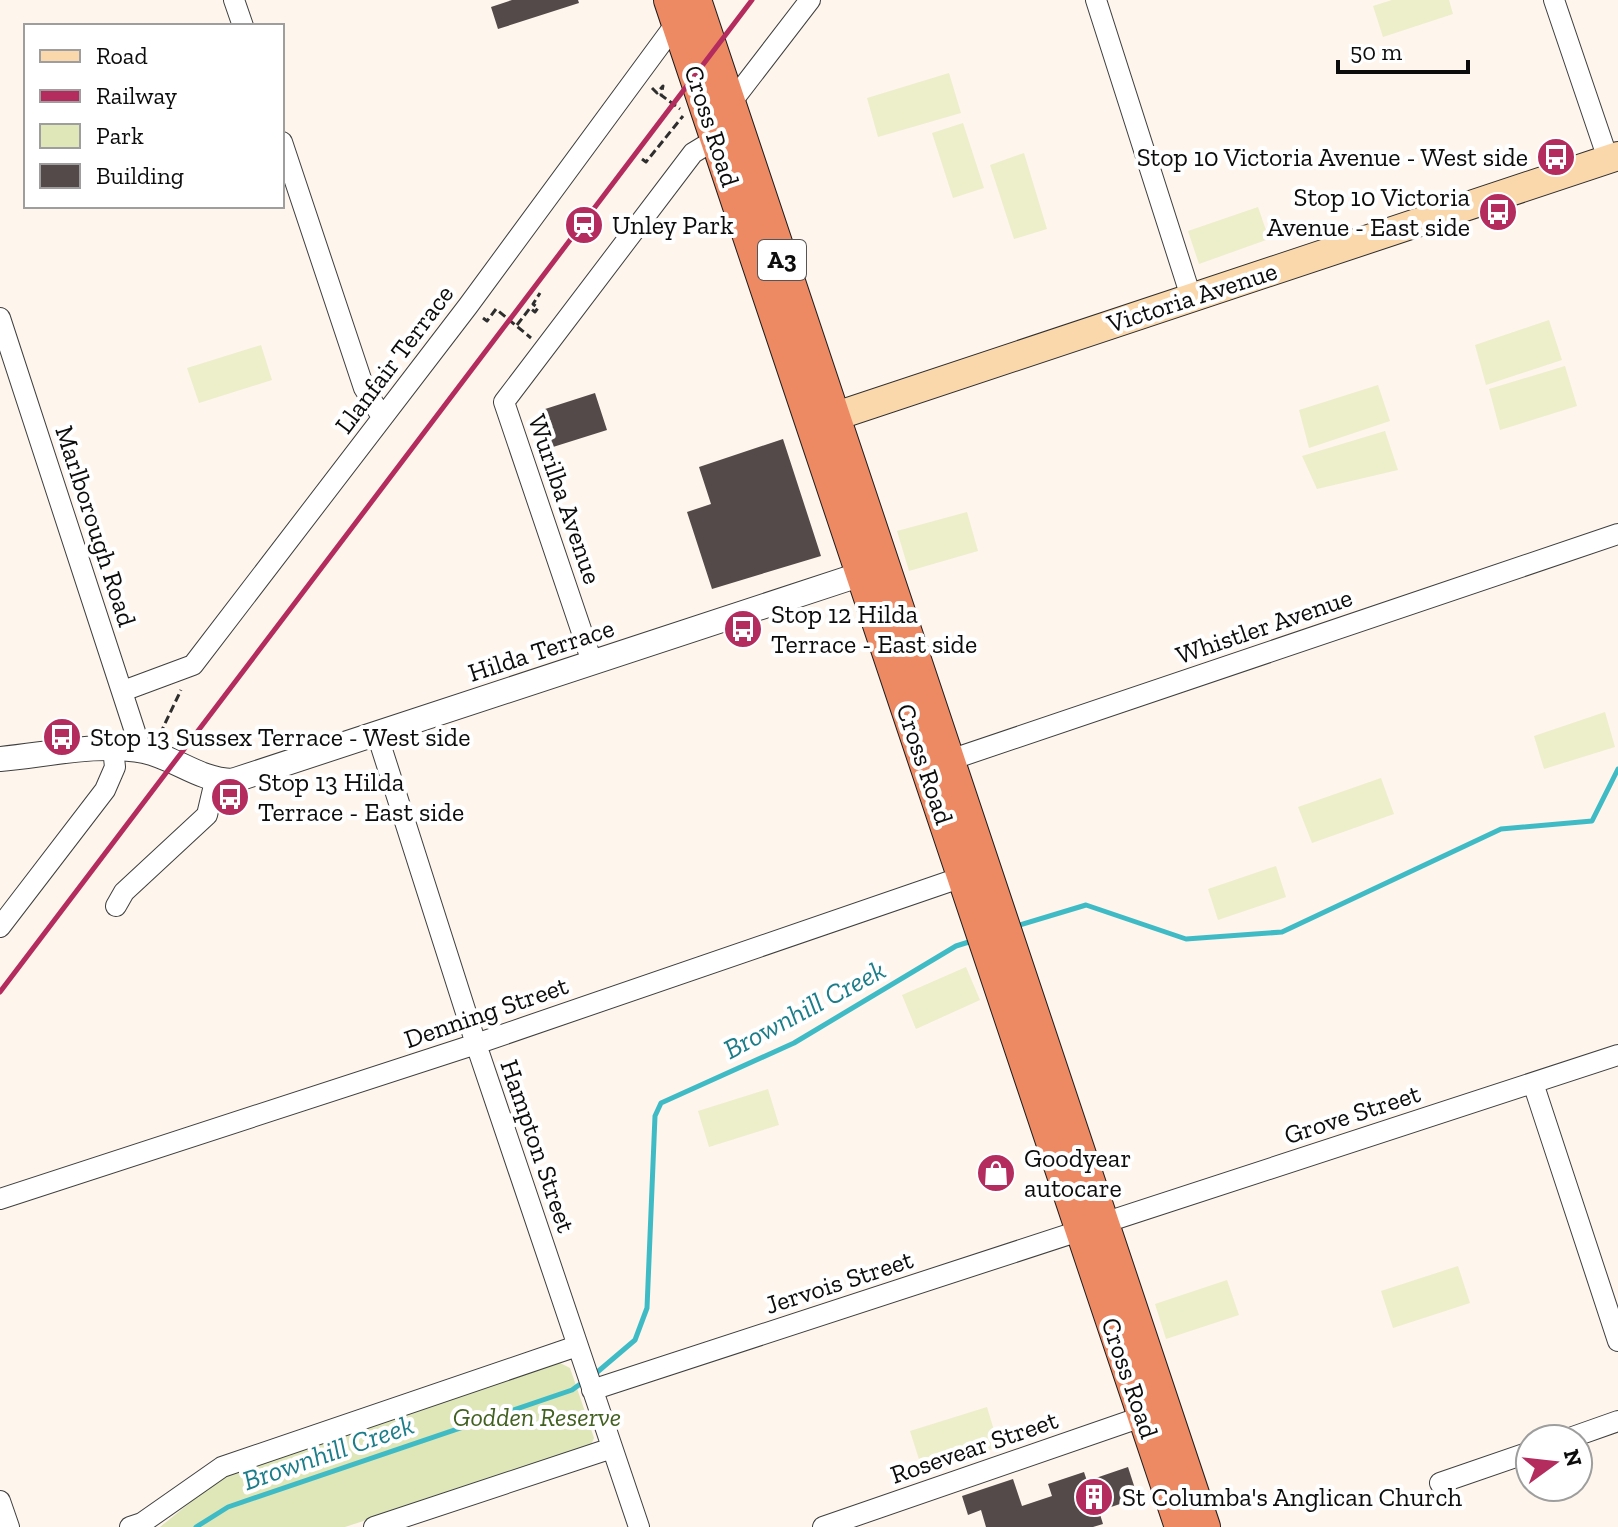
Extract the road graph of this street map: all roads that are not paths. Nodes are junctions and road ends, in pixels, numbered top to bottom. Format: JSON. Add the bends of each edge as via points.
{"nodes":[{"id":1,"x":234,"y":0,"type":"edge"},
{"id":2,"x":810,"y":0,"type":"edge"},
{"id":3,"x":1096,"y":0,"type":"edge"},
{"id":4,"x":1554,"y":0,"type":"edge"},
{"id":5,"x":681,"y":7,"type":"edge"},
{"id":6,"x":242,"y":24,"type":"edge"},
{"id":7,"x":730,"y":104,"type":"junction"},
{"id":8,"x":716,"y":139,"type":"junction"},
{"id":9,"x":284,"y":148,"type":"edge"},
{"id":10,"x":1613,"y":157,"type":"edge"},
{"id":11,"x":1191,"y":297,"type":"junction"},
{"id":12,"x":0,"y":318,"type":"edge"},
{"id":13,"x":382,"y":417,"type":"junction"},
{"id":14,"x":823,"y":420,"type":"junction"},
{"id":15,"x":1618,"y":534,"type":"edge"},
{"id":16,"x":873,"y":571,"type":"junction"},
{"id":17,"x":592,"y":662,"type":"junction"},
{"id":18,"x":123,"y":691,"type":"junction"},
{"id":19,"x":377,"y":734,"type":"junction"},
{"id":20,"x":113,"y":748,"type":"junction"},
{"id":21,"x":146,"y":752,"type":"junction"},
{"id":22,"x":0,"y":759,"type":"edge"},
{"id":23,"x":937,"y":764,"type":"junction"},
{"id":24,"x":215,"y":781,"type":"junction"},
{"id":25,"x":975,"y":873,"type":"junction"},
{"id":26,"x":116,"y":906,"type":"dead end"},
{"id":27,"x":0,"y":927,"type":"edge"},
{"id":28,"x":476,"y":1044,"type":"junction"},
{"id":29,"x":1618,"y":1055,"type":"edge"},
{"id":30,"x":1533,"y":1083,"type":"junction"},
{"id":31,"x":0,"y":1199,"type":"edge"},
{"id":32,"x":1091,"y":1226,"type":"junction"},
{"id":33,"x":1618,"y":1341,"type":"edge"},
{"id":34,"x":577,"y":1346,"type":"junction"},
{"id":35,"x":589,"y":1383,"type":"junction"},
{"id":36,"x":1153,"y":1412,"type":"junction"},
{"id":37,"x":1618,"y":1421,"type":"edge"},
{"id":38,"x":1594,"y":1429,"type":"edge"},
{"id":39,"x":612,"y":1448,"type":"junction"},
{"id":40,"x":1514,"y":1458,"type":"edge"},
{"id":41,"x":1440,"y":1483,"type":"dead end"},
{"id":42,"x":0,"y":1501,"type":"edge"},
{"id":43,"x":9,"y":1527,"type":"edge"},
{"id":44,"x":130,"y":1527,"type":"edge"},
{"id":45,"x":374,"y":1527,"type":"edge"},
{"id":46,"x":639,"y":1527,"type":"edge"},
{"id":47,"x":823,"y":1527,"type":"edge"},
{"id":48,"x":1181,"y":1527,"type":"edge"},
{"id":49,"x":1204,"y":1527,"type":"edge"}],
"edges":[{"from":1,"to":6,"type":"street"},
{"from":2,"to":7,"type":"street"},
{"from":3,"to":11,"type":"street"},
{"from":4,"to":10,"type":"street"},
{"from":5,"to":7,"type":"highway","name":"Cross Road","number":"A3"},
{"from":5,"to":8,"type":"highway","name":"Cross Road","number":"A3"},
{"from":5,"to":13,"type":"street","name":"Llanfair Terrace","via":[[638,76]]},
{"from":7,"to":14,"type":"highway","name":"Cross Road","number":"A3"},
{"from":8,"to":14,"type":"highway","name":"Cross Road","number":"A3"},
{"from":8,"to":17,"type":"street","name":"Wurilba Avenue","via":[[693,153],[504,402]]},
{"from":9,"to":13,"type":"street","via":[[364,388]]},
{"from":10,"to":11,"type":"main road","name":"Victoria Avenue"},
{"from":11,"to":14,"type":"main road","name":"Victoria Avenue"},
{"from":12,"to":18,"type":"street","name":"Marlborough Road"},
{"from":13,"to":18,"type":"street","name":"Llanfair Terrace","via":[[193,665]]},
{"from":14,"to":16,"type":"highway","name":"Cross Road","number":"A3"},
{"from":15,"to":23,"type":"street","name":"Whistler Avenue"},
{"from":16,"to":17,"type":"street","name":"Hilda Terrace"},
{"from":16,"to":23,"type":"highway","name":"Cross Road","number":"A3"},
{"from":17,"to":19,"type":"street","name":"Hilda Terrace"},
{"from":18,"to":21,"type":"street","name":"Marlborough Road"},
{"from":19,"to":24,"type":"street","name":"Hilda Terrace","via":[[248,777]]},
{"from":19,"to":28,"type":"street","name":"Hampton Street"},
{"from":20,"to":21,"type":"street"},
{"from":20,"to":22,"type":"street"},
{"from":20,"to":27,"type":"street","via":[[115,767],[105,790]]},
{"from":21,"to":24,"type":"street"},
{"from":23,"to":25,"type":"highway","name":"Cross Road","number":"A3"},
{"from":24,"to":26,"type":"street","via":[[207,815],[124,892]]},
{"from":25,"to":28,"type":"street","name":"Denning Street"},
{"from":25,"to":32,"type":"highway","name":"Cross Road","number":"A3"},
{"from":28,"to":31,"type":"street","name":"Denning Street"},
{"from":28,"to":34,"type":"street","name":"Hampton Street"},
{"from":29,"to":30,"type":"street","name":"Grove Street"},
{"from":30,"to":32,"type":"street","name":"Grove Street"},
{"from":30,"to":33,"type":"street"},
{"from":32,"to":35,"type":"street","name":"Jervois Street"},
{"from":32,"to":36,"type":"highway","name":"Cross Road","number":"A3"},
{"from":34,"to":35,"type":"street","name":"Hampton Street"},
{"from":34,"to":44,"type":"street","via":[[222,1467]]},
{"from":35,"to":39,"type":"street","name":"Hampton Street"},
{"from":36,"to":47,"type":"street","name":"Rosevear Street"},
{"from":36,"to":48,"type":"highway","name":"Cross Road","number":"A3"},
{"from":36,"to":49,"type":"highway","name":"Cross Road","number":"A3"},
{"from":37,"to":38,"type":"street"},
{"from":39,"to":45,"type":"street"},
{"from":39,"to":46,"type":"street","name":"Hampton Street"},
{"from":40,"to":41,"type":"street"},
{"from":42,"to":43,"type":"street"}]}
